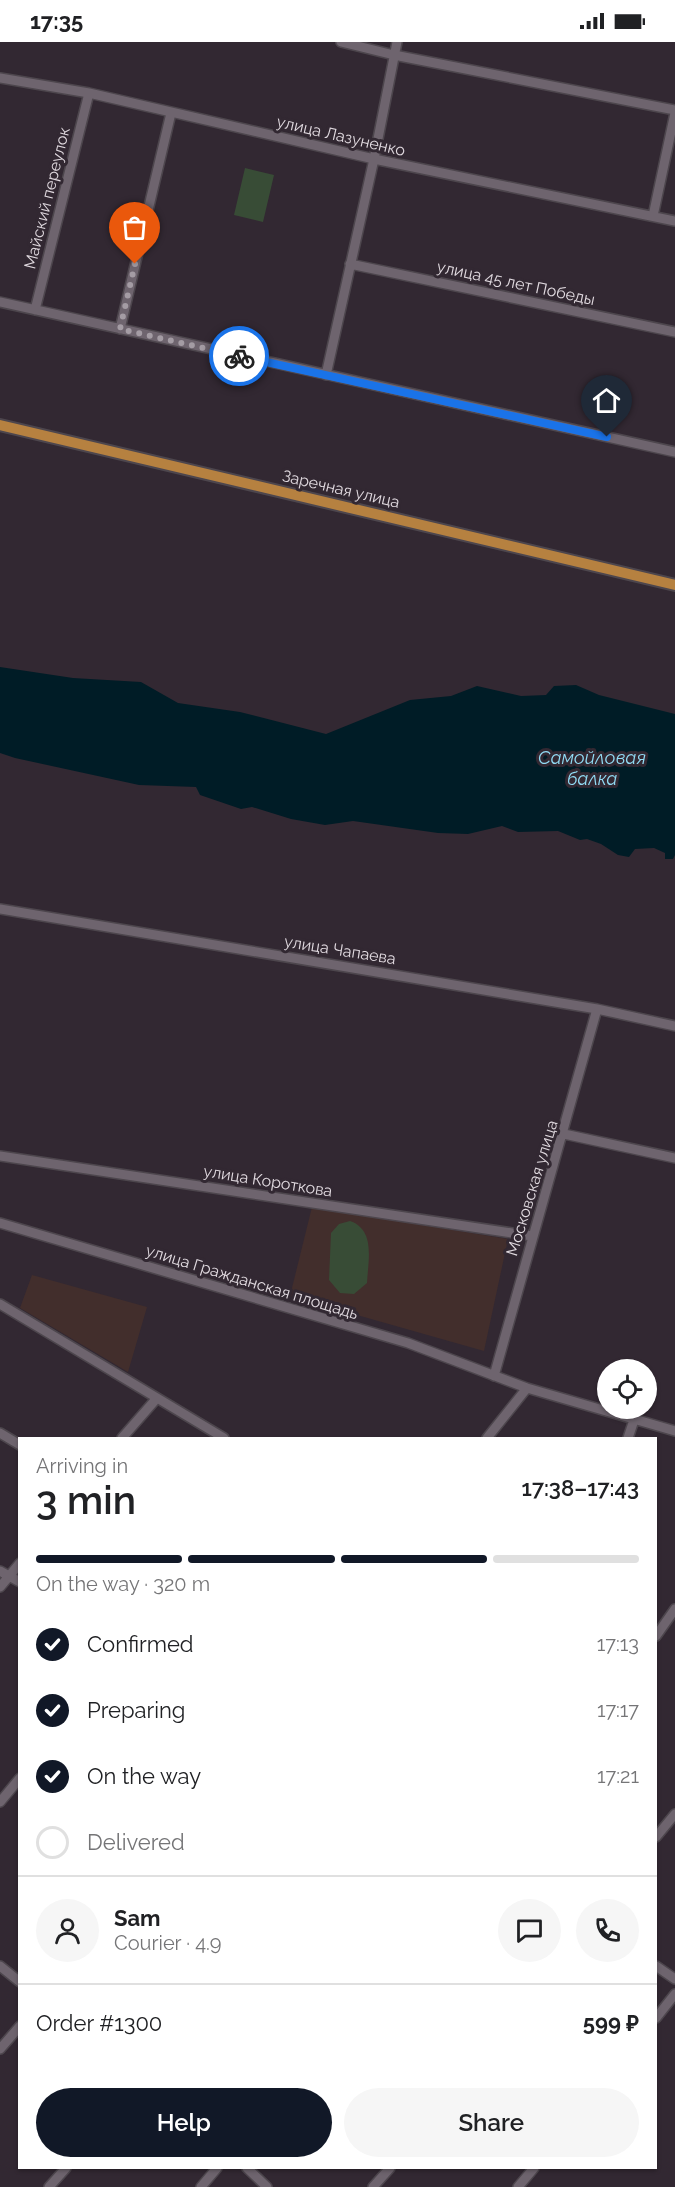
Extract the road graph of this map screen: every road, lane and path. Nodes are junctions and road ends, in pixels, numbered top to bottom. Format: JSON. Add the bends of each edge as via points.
{"nodes":[{"id":1,"x":341,"y":42,"type":"edge"},
{"id":2,"x":397,"y":42,"type":"edge"},
{"id":3,"x":394,"y":55,"type":"junction"},
{"id":4,"x":0,"y":78,"type":"edge"},
{"id":5,"x":89,"y":93,"type":"junction"},
{"id":6,"x":675,"y":111,"type":"edge"},
{"id":7,"x":171,"y":112,"type":"junction"},
{"id":8,"x":374,"y":159,"type":"junction"},
{"id":9,"x":653,"y":216,"type":"junction"},
{"id":10,"x":675,"y":221,"type":"edge"},
{"id":11,"x":350,"y":264,"type":"junction"},
{"id":12,"x":0,"y":302,"type":"edge"},
{"id":13,"x":35,"y":310,"type":"junction"},
{"id":14,"x":120,"y":329,"type":"junction"},
{"id":15,"x":675,"y":332,"type":"edge"},
{"id":16,"x":326,"y":375,"type":"junction"},
{"id":17,"x":0,"y":425,"type":"edge"},
{"id":18,"x":675,"y":452,"type":"edge"},
{"id":19,"x":675,"y":585,"type":"edge"},
{"id":20,"x":0,"y":909,"type":"edge"},
{"id":21,"x":597,"y":1008,"type":"junction"},
{"id":22,"x":675,"y":1026,"type":"edge"},
{"id":23,"x":564,"y":1134,"type":"junction"},
{"id":24,"x":0,"y":1156,"type":"edge"},
{"id":25,"x":675,"y":1158,"type":"edge"},
{"id":26,"x":0,"y":1222,"type":"edge"},
{"id":27,"x":532,"y":1236,"type":"junction"},
{"id":28,"x":0,"y":1304,"type":"edge"},
{"id":29,"x":494,"y":1376,"type":"junction"},
{"id":30,"x":527,"y":1388,"type":"junction"},
{"id":31,"x":156,"y":1398,"type":"junction"},
{"id":32,"x":597,"y":1408,"type":"edge"},
{"id":33,"x":634,"y":1419,"type":"joint"},
{"id":34,"x":675,"y":1431,"type":"edge"},
{"id":35,"x":0,"y":1433,"type":"edge"},
{"id":36,"x":123,"y":1437,"type":"edge"},
{"id":37,"x":222,"y":1437,"type":"edge"},
{"id":38,"x":489,"y":1437,"type":"edge"},
{"id":39,"x":628,"y":1437,"type":"edge"},
{"id":40,"x":18,"y":1444,"type":"edge"},
{"id":41,"x":18,"y":1565,"type":"edge"},
{"id":42,"x":0,"y":1571,"type":"edge"},
{"id":43,"x":9,"y":1576,"type":"junction"},
{"id":44,"x":18,"y":1581,"type":"edge"},
{"id":45,"x":0,"y":1587,"type":"edge"},
{"id":46,"x":675,"y":1609,"type":"edge"},
{"id":47,"x":657,"y":1635,"type":"edge"},
{"id":48,"x":18,"y":1780,"type":"edge"},
{"id":49,"x":0,"y":1802,"type":"edge"},
{"id":50,"x":675,"y":1814,"type":"edge"},
{"id":51,"x":657,"y":1836,"type":"edge"},
{"id":52,"x":0,"y":1966,"type":"edge"},
{"id":53,"x":657,"y":1967,"type":"edge"},
{"id":54,"x":675,"y":1979,"type":"edge"},
{"id":55,"x":18,"y":1980,"type":"edge"},
{"id":56,"x":675,"y":1994,"type":"edge"},
{"id":57,"x":657,"y":2017,"type":"edge"},
{"id":58,"x":18,"y":2028,"type":"edge"},
{"id":59,"x":0,"y":2049,"type":"edge"},
{"id":60,"x":65,"y":2169,"type":"edge"},
{"id":61,"x":216,"y":2169,"type":"edge"},
{"id":62,"x":248,"y":2169,"type":"edge"},
{"id":63,"x":389,"y":2169,"type":"edge"},
{"id":64,"x":533,"y":2169,"type":"edge"},
{"id":65,"x":49,"y":2187,"type":"edge"},
{"id":66,"x":201,"y":2187,"type":"edge"},
{"id":67,"x":267,"y":2187,"type":"edge"},
{"id":68,"x":373,"y":2187,"type":"edge"},
{"id":69,"x":518,"y":2187,"type":"edge"}],
"edges":[{"from":1,"to":3,"type":"street"},
{"from":2,"to":3,"type":"street"},
{"from":3,"to":6,"type":"street"},
{"from":3,"to":8,"type":"street"},
{"from":4,"to":5,"type":"street","name":"улица Лазуненко"},
{"from":5,"to":7,"type":"street","name":"улица Лазуненко"},
{"from":5,"to":13,"type":"street","name":"Майский переулок"},
{"from":6,"to":9,"type":"street"},
{"from":7,"to":8,"type":"street","name":"улица Лазуненко"},
{"from":7,"to":14,"type":"street"},
{"from":8,"to":9,"type":"street","name":"улица Лазуненко"},
{"from":8,"to":11,"type":"street"},
{"from":9,"to":10,"type":"street","name":"улица Лазуненко"},
{"from":11,"to":15,"type":"street","name":"улица 45 лет Победы"},
{"from":11,"to":16,"type":"street"},
{"from":12,"to":13,"type":"street"},
{"from":13,"to":14,"type":"street"},
{"from":14,"to":16,"type":"street"},
{"from":16,"to":18,"type":"street"},
{"from":17,"to":19,"type":"main road","name":"Заречная улица"},
{"from":20,"to":21,"type":"street","name":"улица Чапаева"},
{"from":21,"to":22,"type":"street","name":"улица Чапаева"},
{"from":21,"to":23,"type":"street","name":"Московская улица"},
{"from":23,"to":25,"type":"street"},
{"from":23,"to":27,"type":"street","name":"Московская улица"},
{"from":24,"to":27,"type":"street","name":"улица Короткова"},
{"from":26,"to":29,"type":"street","name":"улица Гражданская площадь","via":[[414,1345]]},
{"from":27,"to":29,"type":"street","name":"Московская улица"},
{"from":28,"to":31,"type":"street"},
{"from":29,"to":30,"type":"street"},
{"from":30,"to":32,"type":"street"},
{"from":30,"to":38,"type":"street"},
{"from":31,"to":36,"type":"street"},
{"from":31,"to":37,"type":"street"},
{"from":33,"to":34,"type":"street"},
{"from":33,"to":39,"type":"street"},
{"from":35,"to":40,"type":"street"},
{"from":41,"to":43,"type":"street"},
{"from":42,"to":43,"type":"street"},
{"from":43,"to":44,"type":"street"},
{"from":43,"to":45,"type":"street"},
{"from":46,"to":47,"type":"street"},
{"from":48,"to":49,"type":"street"},
{"from":50,"to":51,"type":"street"},
{"from":52,"to":55,"type":"street"},
{"from":53,"to":54,"type":"street"},
{"from":56,"to":57,"type":"street"},
{"from":58,"to":59,"type":"street"},
{"from":60,"to":65,"type":"street"},
{"from":61,"to":66,"type":"street"},
{"from":62,"to":67,"type":"street"},
{"from":63,"to":68,"type":"street"},
{"from":64,"to":69,"type":"street"}]}
